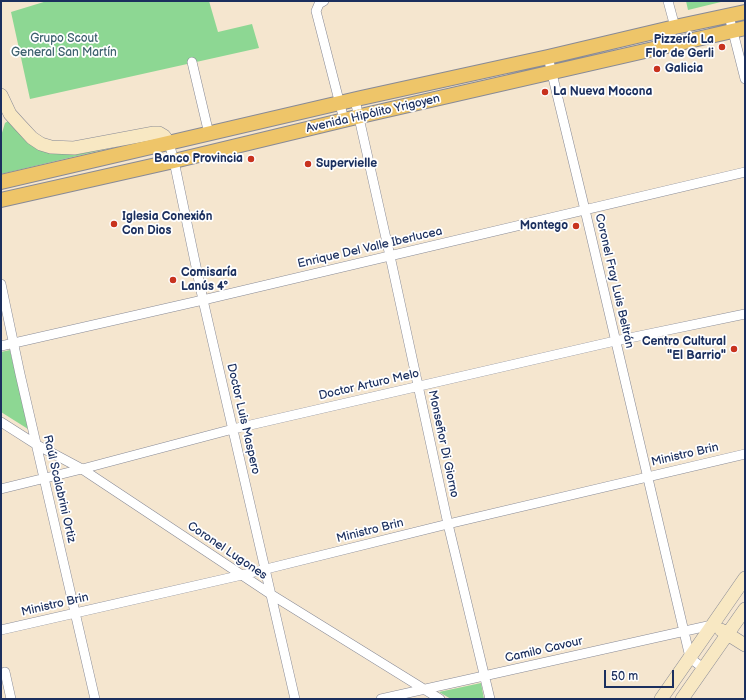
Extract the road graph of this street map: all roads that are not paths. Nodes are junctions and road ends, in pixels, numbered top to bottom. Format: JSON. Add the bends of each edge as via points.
{"nodes":[{"id":1,"x":324,"y":1,"type":"edge"},
{"id":2,"x":668,"y":1,"type":"edge"},
{"id":3,"x":745,"y":12,"type":"edge"},
{"id":4,"x":729,"y":16,"type":"junction"},
{"id":5,"x":675,"y":27,"type":"junction"},
{"id":6,"x":739,"y":29,"type":"edge"},
{"id":7,"x":548,"y":57,"type":"junction"},
{"id":8,"x":192,"y":62,"type":"dead end"},
{"id":9,"x":552,"y":73,"type":"junction"},
{"id":10,"x":745,"y":79,"type":"edge"},
{"id":11,"x":1,"y":95,"type":"edge"},
{"id":12,"x":355,"y":100,"type":"junction"},
{"id":13,"x":340,"y":103,"type":"junction"},
{"id":14,"x":358,"y":117,"type":"junction"},
{"id":15,"x":344,"y":120,"type":"junction"},
{"id":16,"x":209,"y":134,"type":"junction"},
{"id":17,"x":169,"y":143,"type":"junction"},
{"id":18,"x":174,"y":161,"type":"junction"},
{"id":19,"x":745,"y":172,"type":"edge"},
{"id":20,"x":1,"y":182,"type":"edge"},
{"id":21,"x":1,"y":200,"type":"edge"},
{"id":22,"x":585,"y":210,"type":"junction"},
{"id":23,"x":390,"y":256,"type":"junction"},
{"id":24,"x":1,"y":284,"type":"edge"},
{"id":25,"x":203,"y":300,"type":"junction"},
{"id":26,"x":745,"y":314,"type":"edge"},
{"id":27,"x":615,"y":341,"type":"junction"},
{"id":28,"x":13,"y":343,"type":"junction"},
{"id":29,"x":1,"y":346,"type":"edge"},
{"id":30,"x":419,"y":386,"type":"junction"},
{"id":31,"x":1,"y":422,"type":"edge"},
{"id":32,"x":233,"y":429,"type":"junction"},
{"id":33,"x":37,"y":445,"type":"junction"},
{"id":34,"x":745,"y":454,"type":"edge"},
{"id":35,"x":82,"y":469,"type":"junction"},
{"id":36,"x":647,"y":476,"type":"junction"},
{"id":37,"x":44,"y":479,"type":"junction"},
{"id":38,"x":1,"y":489,"type":"edge"},
{"id":39,"x":448,"y":524,"type":"junction"},
{"id":40,"x":265,"y":570,"type":"junction"},
{"id":41,"x":242,"y":575,"type":"junction"},
{"id":42,"x":745,"y":578,"type":"edge"},
{"id":43,"x":272,"y":595,"type":"junction"},
{"id":44,"x":745,"y":609,"type":"edge"},
{"id":45,"x":75,"y":613,"type":"junction"},
{"id":46,"x":712,"y":625,"type":"junction"},
{"id":47,"x":1,"y":630,"type":"edge"},
{"id":48,"x":684,"y":631,"type":"junction"},
{"id":49,"x":728,"y":634,"type":"junction"},
{"id":50,"x":745,"y":645,"type":"edge"},
{"id":51,"x":690,"y":658,"type":"junction"},
{"id":52,"x":703,"y":668,"type":"junction"},
{"id":53,"x":5,"y":672,"type":"dead end"},
{"id":54,"x":485,"y":676,"type":"junction"},
{"id":55,"x":424,"y":690,"type":"junction"},
{"id":56,"x":12,"y":699,"type":"edge"},
{"id":57,"x":95,"y":699,"type":"edge"},
{"id":58,"x":295,"y":699,"type":"edge"},
{"id":59,"x":381,"y":699,"type":"edge"},
{"id":60,"x":440,"y":699,"type":"edge"},
{"id":61,"x":490,"y":699,"type":"edge"},
{"id":62,"x":660,"y":699,"type":"edge"},
{"id":63,"x":682,"y":699,"type":"edge"}],
"edges":[{"from":1,"to":13,"type":"street","via":[[319,4],[316,11]]},
{"from":2,"to":5,"type":"street"},
{"from":3,"to":4,"type":"main road","name":"Avenida Hipólito Yrigoyen"},
{"from":4,"to":5,"type":"main road","name":"Avenida Hipólito Yrigoyen"},
{"from":4,"to":6,"type":"street"},
{"from":5,"to":7,"type":"main road","name":"Avenida Hipólito Yrigoyen"},
{"from":6,"to":9,"type":"main road","name":"Avenida Hipólito Yrigoyen"},
{"from":6,"to":10,"type":"street"},
{"from":7,"to":9,"type":"street","name":"Coronel Fray Luis Beltrán"},
{"from":7,"to":12,"type":"main road","name":"Avenida Hipólito Yrigoyen"},
{"from":8,"to":16,"type":"street"},
{"from":9,"to":14,"type":"main road","name":"Avenida Hipólito Yrigoyen"},
{"from":9,"to":22,"type":"street","name":"Coronel Fray Luis Beltrán"},
{"from":11,"to":17,"type":"street","via":[[10,114],[32,138],[51,147],[74,148],[154,133],[164,136]]},
{"from":12,"to":13,"type":"main road","name":"Avenida Hipólito Yrigoyen"},
{"from":12,"to":14,"type":"street","name":"Monseñor Di Giorno"},
{"from":13,"to":15,"type":"street"},
{"from":13,"to":16,"type":"main road","name":"Avenida Hipólito Yrigoyen"},
{"from":14,"to":15,"type":"main road","name":"Avenida Hipólito Yrigoyen"},
{"from":14,"to":23,"type":"street","name":"Monseñor Di Giorno"},
{"from":15,"to":18,"type":"main road","name":"Avenida Hipólito Yrigoyen"},
{"from":16,"to":17,"type":"main road","name":"Avenida Hipólito Yrigoyen"},
{"from":17,"to":18,"type":"street","name":"Doctor Luis Maspero"},
{"from":17,"to":20,"type":"main road","name":"Avenida Hipólito Yrigoyen"},
{"from":18,"to":21,"type":"main road","name":"Avenida Hipólito Yrigoyen"},
{"from":18,"to":25,"type":"street","name":"Doctor Luis Maspero"},
{"from":19,"to":22,"type":"street","name":"Enrique Del Valle Iberlucea"},
{"from":22,"to":23,"type":"street","name":"Enrique Del Valle Iberlucea"},
{"from":22,"to":27,"type":"street","name":"Coronel Fray Luis Beltrán"},
{"from":23,"to":25,"type":"street","name":"Enrique Del Valle Iberlucea"},
{"from":23,"to":30,"type":"street","name":"Monseñor Di Giorno"},
{"from":24,"to":28,"type":"street","name":"Raúl Scalabrini Ortiz"},
{"from":25,"to":28,"type":"street","name":"Enrique Del Valle Iberlucea"},
{"from":25,"to":32,"type":"street","name":"Doctor Luis Maspero"},
{"from":26,"to":27,"type":"street","name":"Doctor Arturo Melo"},
{"from":27,"to":30,"type":"street","name":"Doctor Arturo Melo"},
{"from":27,"to":36,"type":"street","name":"Coronel Fray Luis Beltrán"},
{"from":28,"to":29,"type":"street","name":"Enrique Del Valle Iberlucea"},
{"from":28,"to":33,"type":"street","name":"Raúl Scalabrini Ortiz"},
{"from":30,"to":32,"type":"street","name":"Doctor Arturo Melo"},
{"from":30,"to":39,"type":"street","name":"Monseñor Di Giorno"},
{"from":31,"to":33,"type":"street","name":"Coronel Lugones"},
{"from":32,"to":35,"type":"street","name":"Doctor Arturo Melo"},
{"from":32,"to":40,"type":"street","name":"Doctor Luis Maspero"},
{"from":33,"to":35,"type":"street","name":"Coronel Lugones"},
{"from":33,"to":37,"type":"street","name":"Raúl Scalabrini Ortiz"},
{"from":34,"to":36,"type":"street","name":"Ministro Brin"},
{"from":35,"to":37,"type":"street","name":"Doctor Arturo Melo"},
{"from":35,"to":41,"type":"street","name":"Coronel Lugones"},
{"from":36,"to":39,"type":"street","name":"Ministro Brin"},
{"from":36,"to":48,"type":"street","name":"Coronel Fray Luis Beltrán"},
{"from":37,"to":38,"type":"street","name":"Doctor Arturo Melo"},
{"from":37,"to":45,"type":"street","name":"Raúl Scalabrini Ortiz"},
{"from":39,"to":40,"type":"street","name":"Ministro Brin"},
{"from":39,"to":54,"type":"street","name":"Monseñor Di Giorno"},
{"from":40,"to":41,"type":"street","name":"Ministro Brin"},
{"from":40,"to":43,"type":"street","name":"Doctor Luis Maspero"},
{"from":41,"to":43,"type":"street","name":"Coronel Lugones"},
{"from":41,"to":45,"type":"street","name":"Ministro Brin"},
{"from":42,"to":46,"type":"street"},
{"from":43,"to":55,"type":"street","name":"Coronel Lugones"},
{"from":43,"to":58,"type":"street","name":"Doctor Luis Maspero"},
{"from":44,"to":49,"type":"street"},
{"from":45,"to":47,"type":"street","name":"Ministro Brin"},
{"from":45,"to":57,"type":"street","name":"Raúl Scalabrini Ortiz"},
{"from":46,"to":48,"type":"street","name":"Camilo Cavour"},
{"from":46,"to":49,"type":"street"},
{"from":46,"to":51,"type":"street"},
{"from":48,"to":51,"type":"street","name":"Coronel Fray Luis Beltrán"},
{"from":48,"to":54,"type":"street","name":"Camilo Cavour"},
{"from":49,"to":50,"type":"street"},
{"from":49,"to":52,"type":"street"},
{"from":51,"to":52,"type":"street"},
{"from":51,"to":62,"type":"street"},
{"from":52,"to":63,"type":"street"},
{"from":53,"to":56,"type":"street"},
{"from":54,"to":55,"type":"street","name":"Camilo Cavour"},
{"from":54,"to":61,"type":"street","name":"Monseñor Di Giorno"},
{"from":55,"to":59,"type":"street","name":"Camilo Cavour"},
{"from":55,"to":60,"type":"street","name":"Coronel Lugones"}]}
